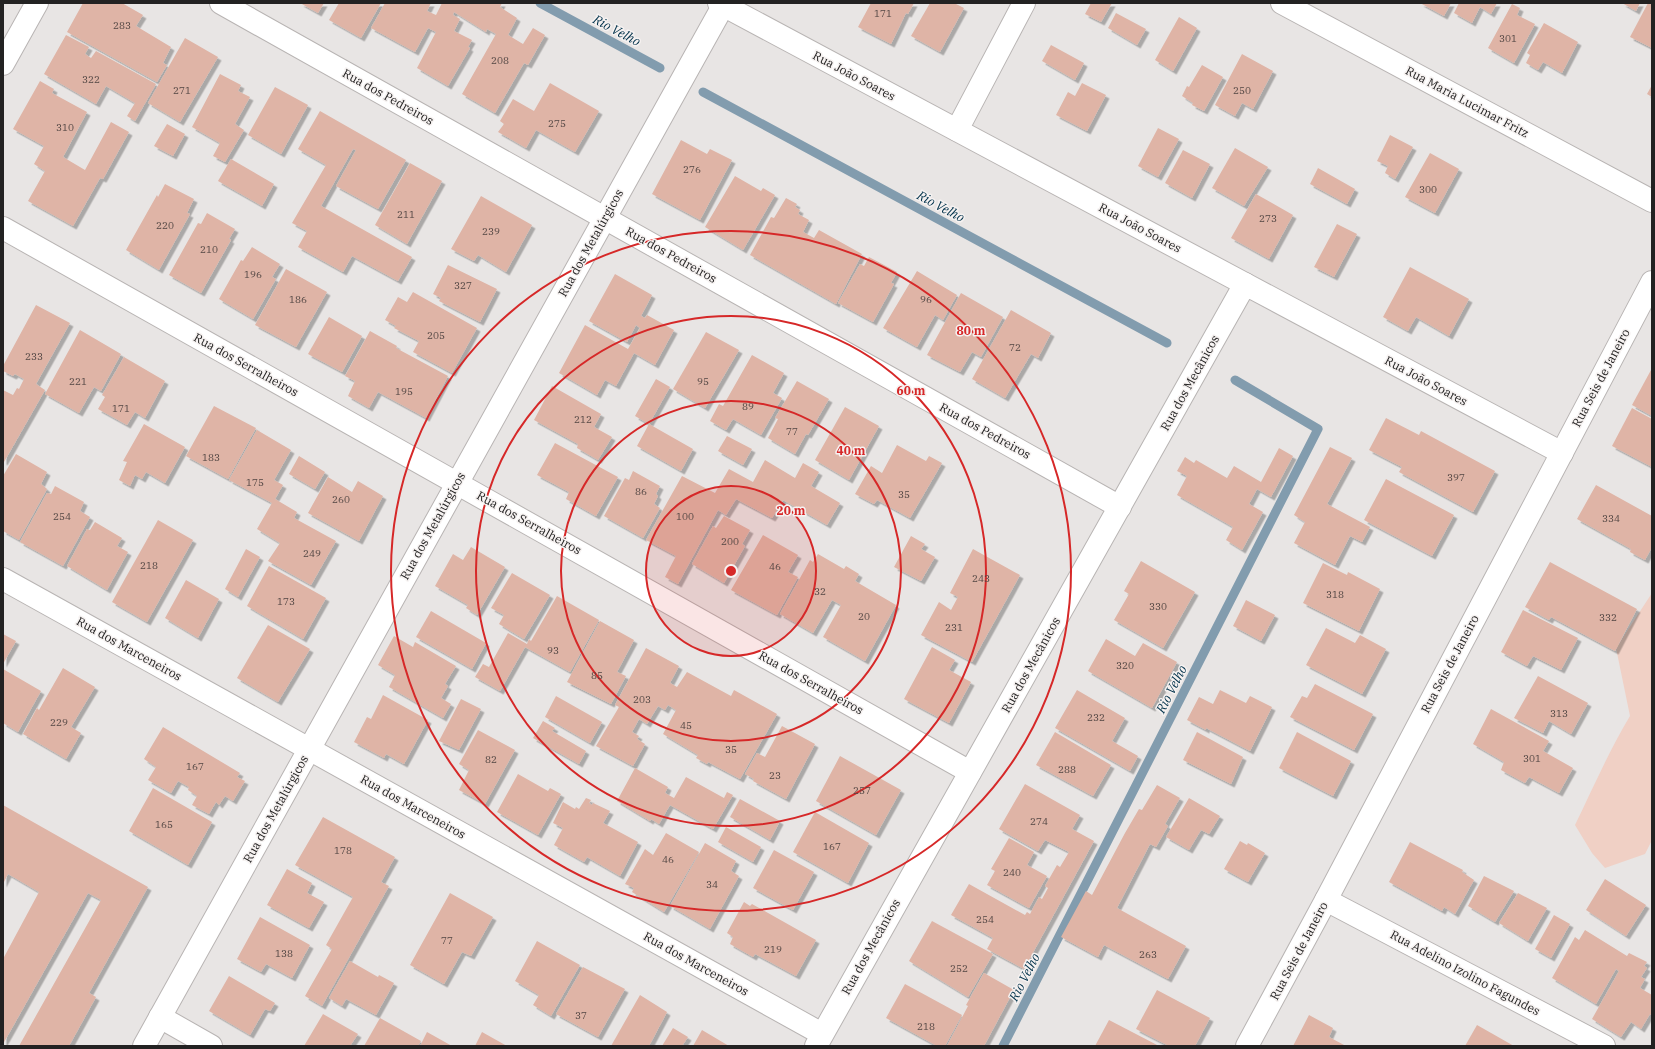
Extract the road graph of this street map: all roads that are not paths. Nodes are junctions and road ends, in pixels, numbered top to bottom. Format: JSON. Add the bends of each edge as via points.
{"nodes":[{"id":1,"x":37,"y":3,"type":"edge"},
{"id":2,"x":221,"y":3,"type":"edge"},
{"id":3,"x":1024,"y":3,"type":"edge"},
{"id":4,"x":1282,"y":3,"type":"edge"},
{"id":5,"x":721,"y":4,"type":"edge"},
{"id":6,"x":3,"y":64,"type":"edge"},
{"id":7,"x":957,"y":130,"type":"junction"},
{"id":8,"x":1652,"y":201,"type":"edge"},
{"id":9,"x":605,"y":218,"type":"junction"},
{"id":10,"x":3,"y":228,"type":"edge"},
{"id":11,"x":1652,"y":282,"type":"edge"},
{"id":12,"x":1245,"y":284,"type":"junction"},
{"id":13,"x":1562,"y":453,"type":"junction"},
{"id":14,"x":457,"y":483,"type":"junction"},
{"id":15,"x":1120,"y":507,"type":"junction"},
{"id":16,"x":3,"y":579,"type":"edge"},
{"id":17,"x":309,"y":749,"type":"junction"},
{"id":18,"x":970,"y":772,"type":"junction"},
{"id":19,"x":1326,"y":900,"type":"junction"},
{"id":20,"x":160,"y":1017,"type":"junction"},
{"id":21,"x":819,"y":1040,"type":"edge"},
{"id":22,"x":144,"y":1046,"type":"edge"},
{"id":23,"x":211,"y":1046,"type":"edge"},
{"id":24,"x":1247,"y":1046,"type":"edge"},
{"id":25,"x":1604,"y":1046,"type":"edge"}],
"edges":[{"from":1,"to":6,"type":"street"},
{"from":2,"to":9,"type":"street","name":"Rua dos Pedreiros"},
{"from":3,"to":7,"type":"street"},
{"from":4,"to":8,"type":"street","name":"Rua Maria Lucimar Fritz"},
{"from":5,"to":7,"type":"street","name":"Rua João Soares"},
{"from":5,"to":9,"type":"street","name":"Rua dos Metalúrgicos"},
{"from":7,"to":12,"type":"street","name":"Rua João Soares"},
{"from":9,"to":14,"type":"street","name":"Rua dos Metalúrgicos"},
{"from":9,"to":15,"type":"street","name":"Rua dos Pedreiros"},
{"from":10,"to":14,"type":"street","name":"Rua dos Serralheiros"},
{"from":11,"to":13,"type":"street","name":"Rua Seis de Janeiro"},
{"from":12,"to":13,"type":"street","name":"Rua João Soares"},
{"from":12,"to":15,"type":"street","name":"Rua dos Mecânicos"},
{"from":13,"to":19,"type":"street","name":"Rua Seis de Janeiro"},
{"from":14,"to":17,"type":"street","name":"Rua dos Metalúrgicos"},
{"from":14,"to":18,"type":"street","name":"Rua dos Serralheiros"},
{"from":15,"to":18,"type":"street","name":"Rua dos Mecânicos"},
{"from":16,"to":17,"type":"street","name":"Rua dos Marceneiros"},
{"from":17,"to":20,"type":"street","name":"Rua dos Metalúrgicos"},
{"from":17,"to":21,"type":"street","name":"Rua dos Marceneiros"},
{"from":18,"to":21,"type":"street","name":"Rua dos Mecânicos"},
{"from":19,"to":24,"type":"street","name":"Rua Seis de Janeiro"},
{"from":19,"to":25,"type":"street","name":"Rua Adelino Izolino Fagundes"},
{"from":20,"to":22,"type":"street","name":"Rua dos Metalúrgicos"},
{"from":20,"to":23,"type":"street"}]}
